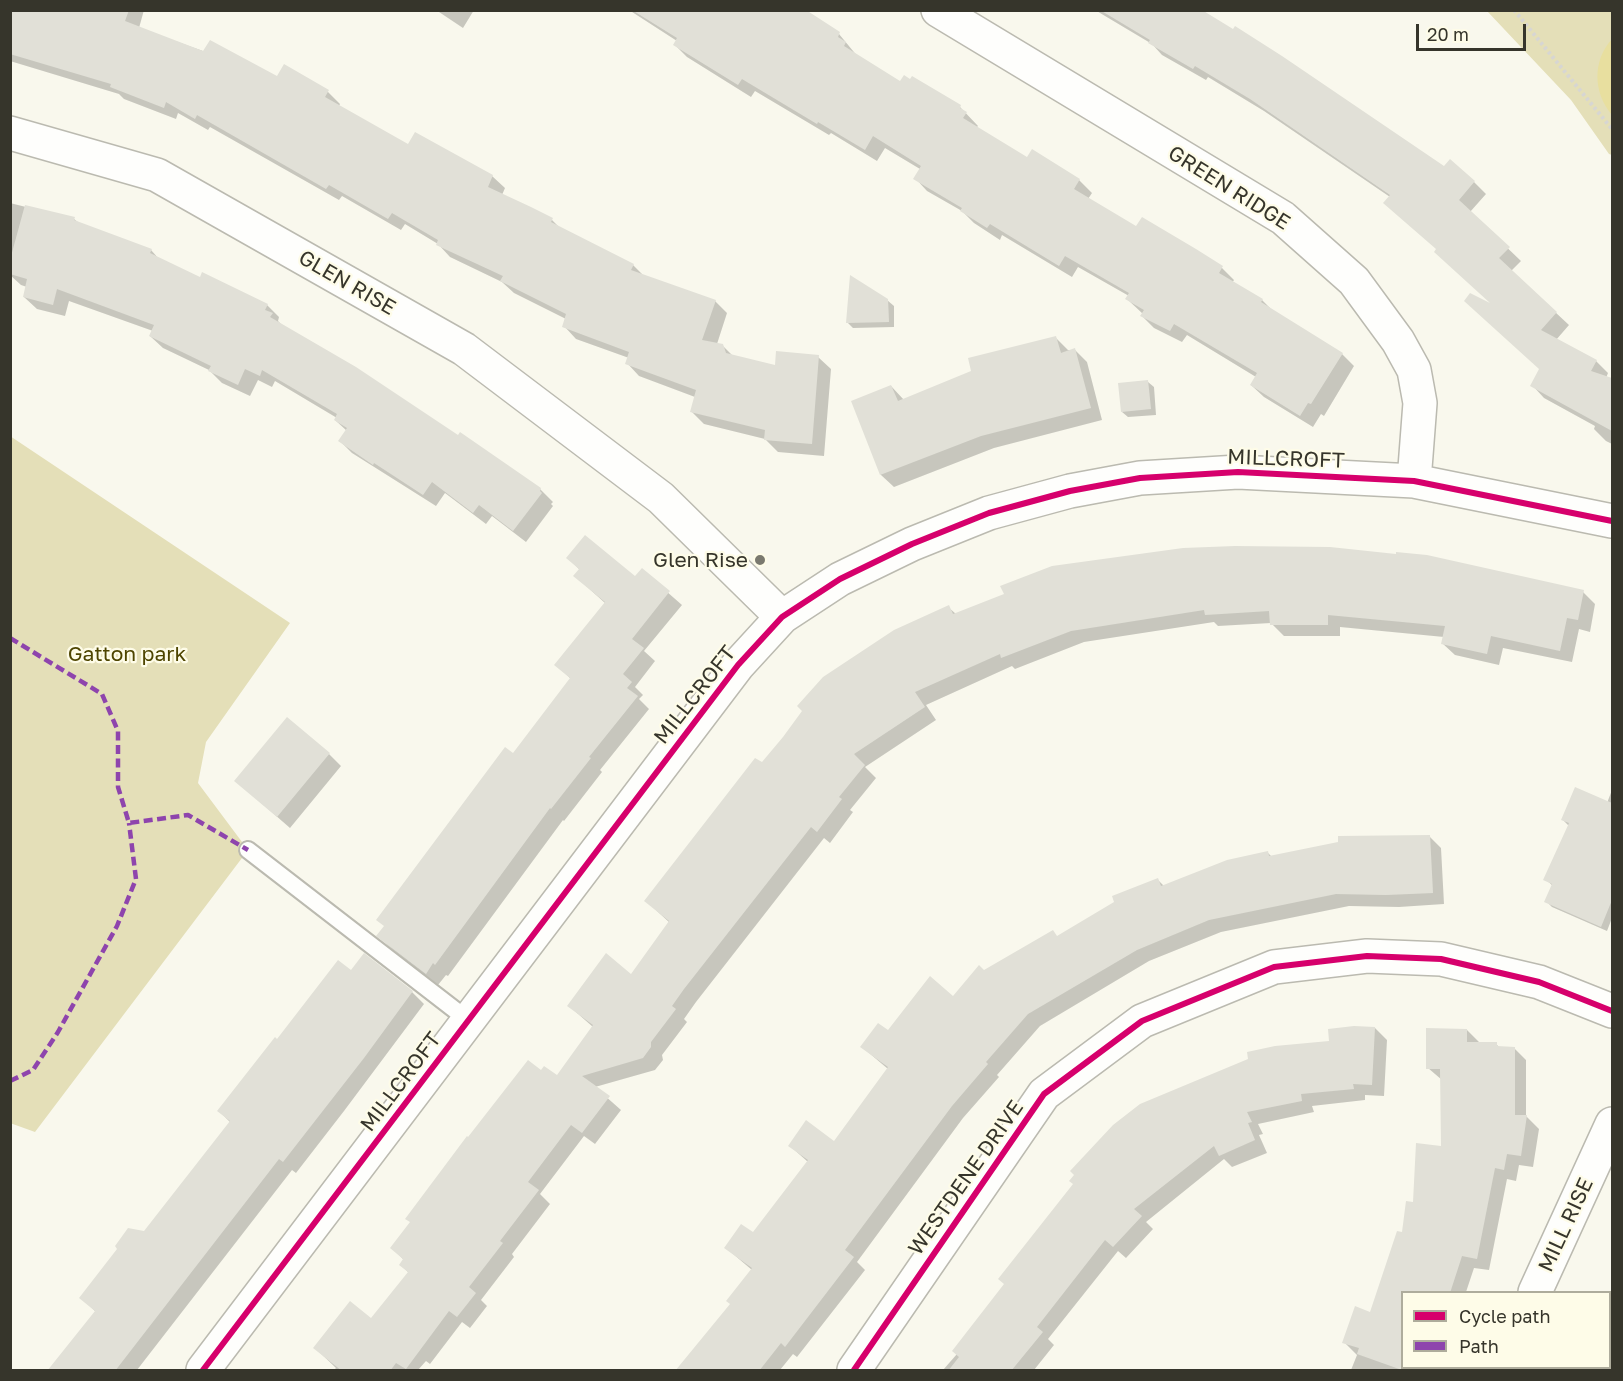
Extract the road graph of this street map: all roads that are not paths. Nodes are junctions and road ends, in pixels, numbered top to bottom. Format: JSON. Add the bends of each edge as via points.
{"nodes":[{"id":1,"x":938,"y":10,"type":"edge"},
{"id":2,"x":10,"y":133,"type":"edge"},
{"id":3,"x":1414,"y":481,"type":"junction"},
{"id":4,"x":1612,"y":522,"type":"edge"},
{"id":5,"x":782,"y":617,"type":"junction"},
{"id":6,"x":248,"y":850,"type":"dead end"},
{"id":7,"x":1612,"y":1011,"type":"edge"},
{"id":8,"x":468,"y":1020,"type":"junction"},
{"id":9,"x":1612,"y":1124,"type":"edge"},
{"id":10,"x":1536,"y":1291,"type":"edge"},
{"id":11,"x":203,"y":1371,"type":"edge"},
{"id":12,"x":854,"y":1371,"type":"edge"}],
"edges":[{"from":1,"to":3,"type":"street","name":"GREEN RIDGE","via":[[1283,218],[1354,281],[1414,370],[1420,403]]},
{"from":2,"to":5,"type":"street","name":"GLEN RISE","via":[[157,175],[464,349],[661,498]]},
{"from":3,"to":4,"type":"street","name":"MILLCROFT"},
{"from":3,"to":5,"type":"street","name":"MILLCROFT","via":[[1238,472],[1140,478],[1070,491],[989,513],[912,544],[840,579]]},
{"from":5,"to":8,"type":"street","name":"MILLCROFT","via":[[738,665]]},
{"from":6,"to":8,"type":"lane"},
{"from":7,"to":12,"type":"street","name":"WESTDENE DRIVE","via":[[1539,982],[1442,959],[1367,956],[1274,967],[1142,1021],[1044,1094]]},
{"from":8,"to":11,"type":"street","name":"MILLCROFT"},
{"from":9,"to":10,"type":"street","name":"MILL RISE"}]}
